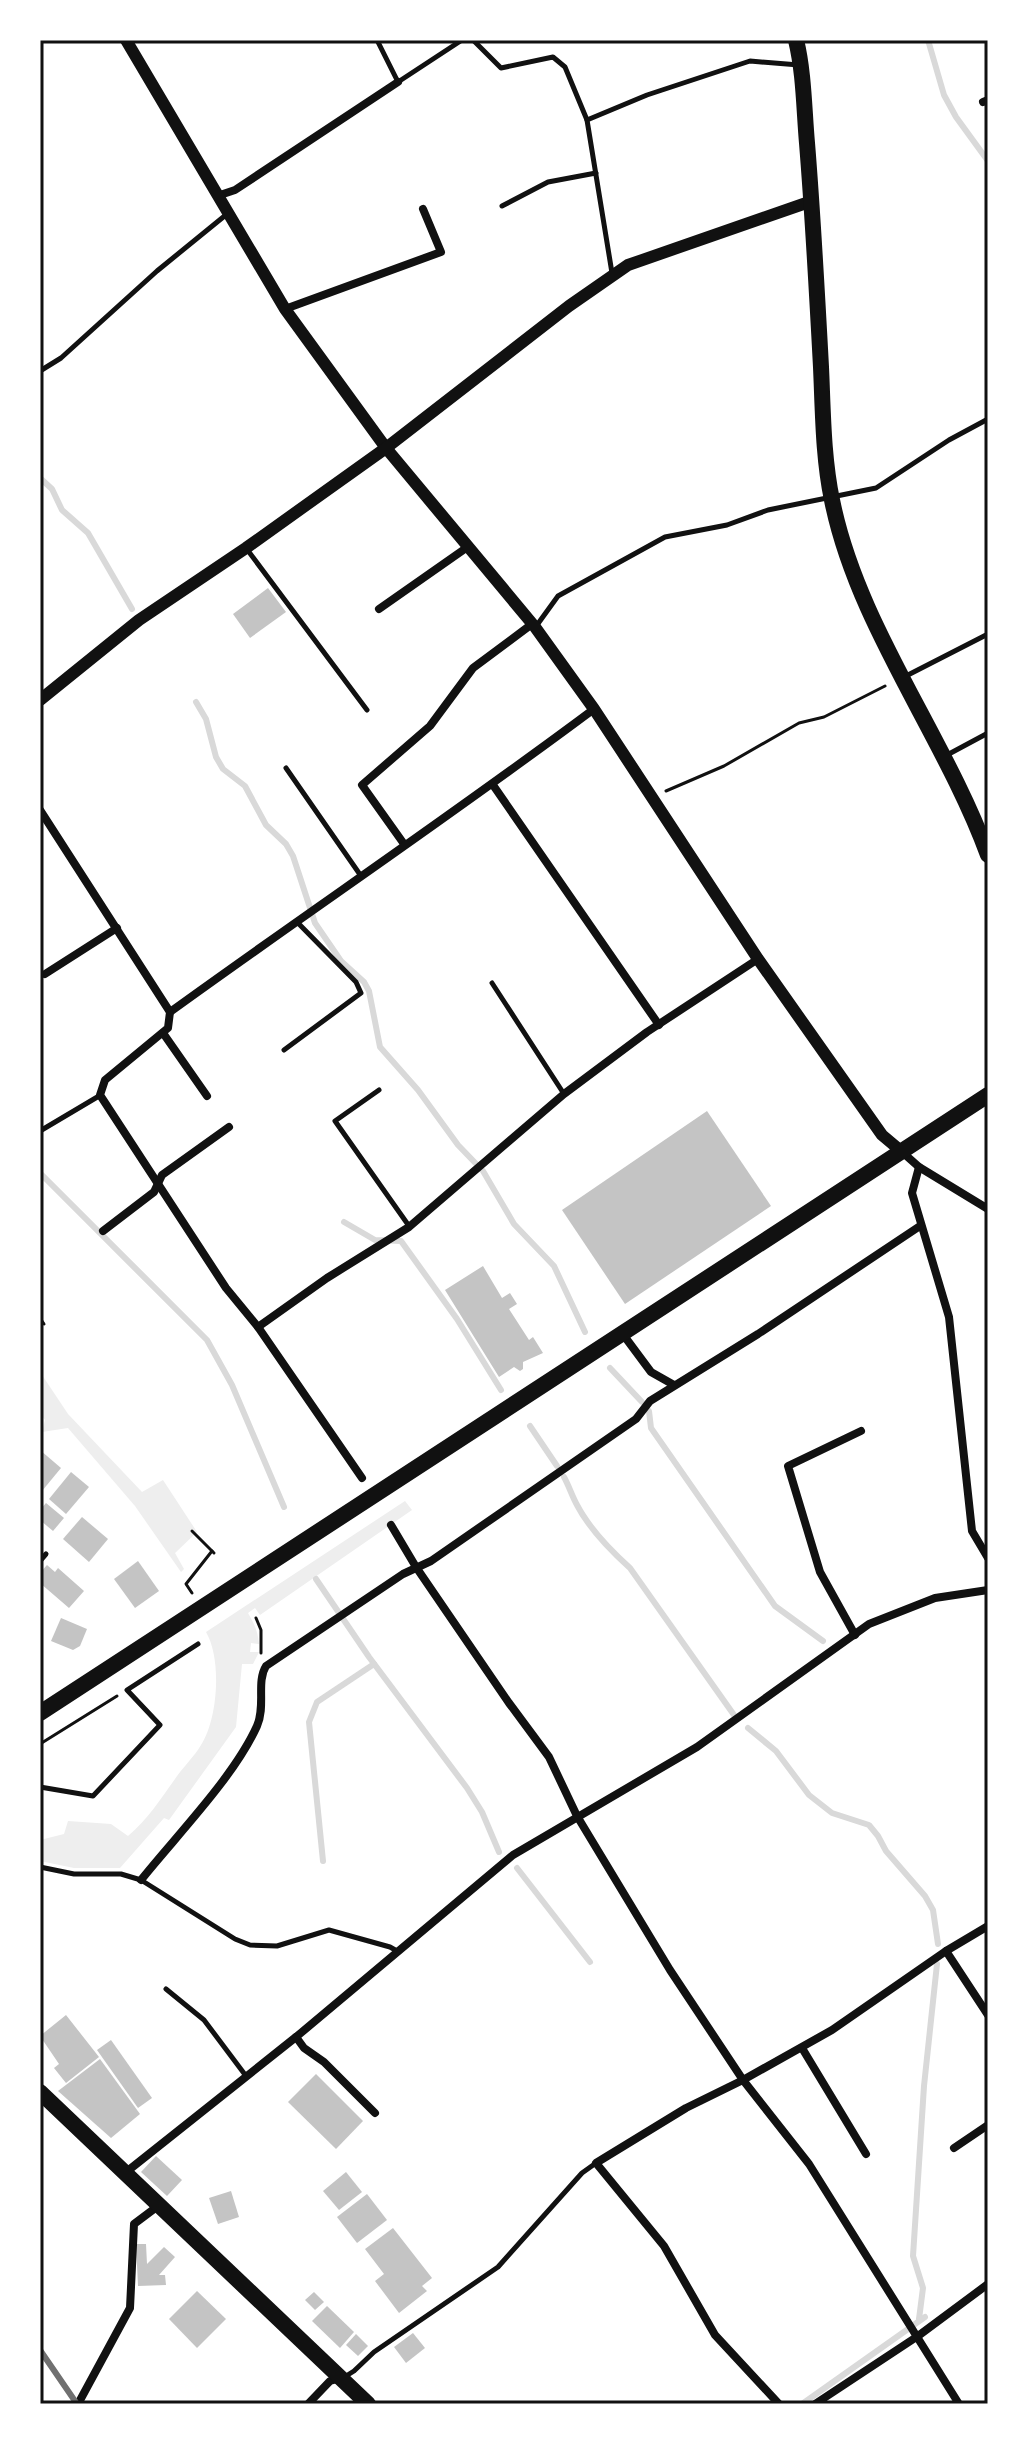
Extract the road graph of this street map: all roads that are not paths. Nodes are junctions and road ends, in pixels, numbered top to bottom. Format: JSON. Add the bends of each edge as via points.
{"nodes":[{"id":1,"x":377,"y":40,"type":"edge"},
{"id":2,"x":462,"y":40,"type":"edge"},
{"id":3,"x":473,"y":40,"type":"edge"},
{"id":4,"x":796,"y":40,"type":"edge"},
{"id":5,"x":128,"y":41,"type":"edge"},
{"id":6,"x":800,"y":65,"type":"junction"},
{"id":7,"x":398,"y":82,"type":"junction"},
{"id":8,"x":587,"y":120,"type":"junction"},
{"id":9,"x":596,"y":173,"type":"junction"},
{"id":10,"x":217,"y":196,"type":"junction"},
{"id":11,"x":812,"y":201,"type":"junction"},
{"id":12,"x":502,"y":206,"type":"dead end"},
{"id":13,"x":423,"y":209,"type":"dead end"},
{"id":14,"x":227,"y":213,"type":"junction"},
{"id":15,"x":612,"y":275,"type":"junction"},
{"id":16,"x":285,"y":309,"type":"junction"},
{"id":17,"x":40,"y":371,"type":"edge"},
{"id":18,"x":988,"y":419,"type":"edge"},
{"id":19,"x":386,"y":448,"type":"junction"},
{"id":20,"x":831,"y":496,"type":"junction"},
{"id":21,"x":469,"y":546,"type":"junction"},
{"id":22,"x":246,"y":548,"type":"junction"},
{"id":23,"x":379,"y":609,"type":"dead end"},
{"id":24,"x":534,"y":626,"type":"junction"},
{"id":25,"x":988,"y":634,"type":"edge"},
{"id":26,"x":903,"y":677,"type":"junction"},
{"id":27,"x":40,"y":700,"type":"edge"},
{"id":28,"x":594,"y":709,"type":"junction"},
{"id":29,"x":367,"y":710,"type":"dead end"},
{"id":30,"x":988,"y":733,"type":"edge"},
{"id":31,"x":945,"y":755,"type":"junction"},
{"id":32,"x":286,"y":768,"type":"dead end"},
{"id":33,"x":493,"y":785,"type":"junction"},
{"id":34,"x":40,"y":810,"type":"edge"},
{"id":35,"x":404,"y":844,"type":"junction"},
{"id":36,"x":988,"y":855,"type":"edge"},
{"id":37,"x":361,"y":876,"type":"junction"},
{"id":38,"x":296,"y":921,"type":"junction"},
{"id":39,"x":117,"y":928,"type":"junction"},
{"id":40,"x":758,"y":959,"type":"junction"},
{"id":41,"x":45,"y":974,"type":"dead end"},
{"id":42,"x":492,"y":983,"type":"dead end"},
{"id":43,"x":170,"y":1012,"type":"junction"},
{"id":44,"x":659,"y":1025,"type":"junction"},
{"id":45,"x":163,"y":1033,"type":"junction"},
{"id":46,"x":284,"y":1050,"type":"dead end"},
{"id":47,"x":379,"y":1090,"type":"dead end"},
{"id":48,"x":564,"y":1094,"type":"junction"},
{"id":49,"x":100,"y":1095,"type":"junction"},
{"id":50,"x":988,"y":1095,"type":"edge"},
{"id":51,"x":207,"y":1096,"type":"dead end"},
{"id":52,"x":229,"y":1127,"type":"dead end"},
{"id":53,"x":40,"y":1131,"type":"edge"},
{"id":54,"x":901,"y":1151,"type":"junction"},
{"id":55,"x":919,"y":1167,"type":"junction"},
{"id":56,"x":159,"y":1182,"type":"junction"},
{"id":57,"x":988,"y":1209,"type":"edge"},
{"id":58,"x":920,"y":1226,"type":"junction"},
{"id":59,"x":409,"y":1227,"type":"junction"},
{"id":60,"x":103,"y":1231,"type":"dead end"},
{"id":61,"x":258,"y":1327,"type":"junction"},
{"id":62,"x":622,"y":1333,"type":"junction"},
{"id":63,"x":674,"y":1385,"type":"junction"},
{"id":64,"x":861,"y":1431,"type":"dead end"},
{"id":65,"x":362,"y":1478,"type":"dead end"},
{"id":66,"x":391,"y":1525,"type":"dead end"},
{"id":67,"x":46,"y":1554,"type":"dead end"},
{"id":68,"x":988,"y":1558,"type":"edge"},
{"id":69,"x":40,"y":1561,"type":"edge"},
{"id":70,"x":416,"y":1567,"type":"junction"},
{"id":71,"x":988,"y":1590,"type":"edge"},
{"id":72,"x":855,"y":1635,"type":"junction"},
{"id":73,"x":198,"y":1644,"type":"dead end"},
{"id":74,"x":40,"y":1713,"type":"edge"},
{"id":75,"x":40,"y":1787,"type":"edge"},
{"id":76,"x":577,"y":1816,"type":"junction"},
{"id":77,"x":40,"y":1867,"type":"edge"},
{"id":78,"x":141,"y":1880,"type":"junction"},
{"id":79,"x":988,"y":1926,"type":"edge"},
{"id":80,"x":946,"y":1951,"type":"junction"},
{"id":81,"x":399,"y":1953,"type":"junction"},
{"id":82,"x":166,"y":1989,"type":"dead end"},
{"id":83,"x":988,"y":2015,"type":"edge"},
{"id":84,"x":296,"y":2037,"type":"junction"},
{"id":85,"x":802,"y":2048,"type":"junction"},
{"id":86,"x":247,"y":2077,"type":"junction"},
{"id":87,"x":743,"y":2080,"type":"junction"},
{"id":88,"x":40,"y":2092,"type":"edge"},
{"id":89,"x":375,"y":2113,"type":"dead end"},
{"id":90,"x":988,"y":2125,"type":"edge"},
{"id":91,"x":954,"y":2148,"type":"dead end"},
{"id":92,"x":866,"y":2154,"type":"dead end"},
{"id":93,"x":596,"y":2163,"type":"junction"},
{"id":94,"x":125,"y":2173,"type":"junction"},
{"id":95,"x":158,"y":2206,"type":"junction"},
{"id":96,"x":988,"y":2284,"type":"edge"},
{"id":97,"x":918,"y":2336,"type":"junction"},
{"id":98,"x":342,"y":2378,"type":"junction"},
{"id":99,"x":988,"y":2403,"type":"edge"},
{"id":100,"x":78,"y":2404,"type":"edge"},
{"id":101,"x":308,"y":2404,"type":"edge"},
{"id":102,"x":368,"y":2404,"type":"edge"},
{"id":103,"x":779,"y":2404,"type":"edge"},
{"id":104,"x":815,"y":2404,"type":"edge"},
{"id":105,"x":959,"y":2404,"type":"edge"},
{"id":106,"x":979,"y":2404,"type":"edge"}],
"edges":[{"from":1,"to":7,"type":"lane"},
{"from":2,"to":7,"type":"lane"},
{"from":3,"to":8,"type":"lane","via":[[501,68],[553,57],[565,67]]},
{"from":4,"to":6,"type":"main road"},
{"from":5,"to":10,"type":"street"},
{"from":6,"to":8,"type":"lane","via":[[750,61]]},
{"from":6,"to":11,"type":"main road"},
{"from":7,"to":10,"type":"street","via":[[235,190]]},
{"from":8,"to":9,"type":"lane"},
{"from":9,"to":12,"type":"lane","via":[[548,182]]},
{"from":9,"to":15,"type":"lane"},
{"from":10,"to":14,"type":"street"},
{"from":11,"to":15,"type":"street"},
{"from":11,"to":20,"type":"main road"},
{"from":13,"to":16,"type":"street","via":[[441,252]]},
{"from":14,"to":16,"type":"street"},
{"from":14,"to":17,"type":"lane"},
{"from":15,"to":19,"type":"street"},
{"from":16,"to":19,"type":"street"},
{"from":18,"to":20,"type":"lane","via":[[876,488]]},
{"from":19,"to":21,"type":"street"},
{"from":19,"to":22,"type":"street"},
{"from":20,"to":24,"type":"lane","via":[[665,537],[558,596]]},
{"from":20,"to":26,"type":"main road","via":[[842,546]]},
{"from":21,"to":23,"type":"street"},
{"from":21,"to":24,"type":"street"},
{"from":22,"to":27,"type":"street","via":[[139,620]]},
{"from":22,"to":29,"type":"lane"},
{"from":24,"to":28,"type":"street"},
{"from":24,"to":35,"type":"street","via":[[473,668],[430,726],[362,785]]},
{"from":25,"to":26,"type":"lane"},
{"from":26,"to":31,"type":"main road"},
{"from":28,"to":33,"type":"street"},
{"from":28,"to":40,"type":"street"},
{"from":30,"to":31,"type":"lane"},
{"from":31,"to":36,"type":"main road"},
{"from":32,"to":37,"type":"lane"},
{"from":33,"to":35,"type":"street"},
{"from":33,"to":44,"type":"street"},
{"from":34,"to":39,"type":"street"},
{"from":35,"to":37,"type":"street"},
{"from":37,"to":38,"type":"street"},
{"from":38,"to":43,"type":"street"},
{"from":38,"to":46,"type":"lane","via":[[361,993]]},
{"from":39,"to":41,"type":"street"},
{"from":39,"to":43,"type":"street"},
{"from":40,"to":44,"type":"street"},
{"from":40,"to":54,"type":"street","via":[[882,1135]]},
{"from":42,"to":48,"type":"lane"},
{"from":43,"to":45,"type":"street"},
{"from":44,"to":48,"type":"street"},
{"from":45,"to":49,"type":"street","via":[[105,1080]]},
{"from":45,"to":51,"type":"street"},
{"from":47,"to":59,"type":"lane","via":[[335,1121]]},
{"from":48,"to":59,"type":"street"},
{"from":49,"to":53,"type":"lane"},
{"from":49,"to":56,"type":"street"},
{"from":50,"to":54,"type":"main road"},
{"from":52,"to":56,"type":"street"},
{"from":54,"to":55,"type":"street"},
{"from":54,"to":62,"type":"main road"},
{"from":55,"to":57,"type":"street"},
{"from":55,"to":58,"type":"street","via":[[912,1193]]},
{"from":56,"to":60,"type":"street","via":[[154,1192]]},
{"from":56,"to":61,"type":"street","via":[[226,1288]]},
{"from":58,"to":63,"type":"street"},
{"from":58,"to":68,"type":"street","via":[[949,1317],[972,1531]]},
{"from":59,"to":61,"type":"street"},
{"from":61,"to":65,"type":"street"},
{"from":62,"to":63,"type":"street","via":[[651,1372]]},
{"from":62,"to":74,"type":"main road"},
{"from":63,"to":70,"type":"street","via":[[650,1401],[636,1419]]},
{"from":64,"to":72,"type":"street","via":[[788,1466],[820,1572]]},
{"from":66,"to":70,"type":"street"},
{"from":67,"to":69,"type":"lane"},
{"from":70,"to":76,"type":"street","via":[[549,1757]]},
{"from":70,"to":78,"type":"street","via":[[264,1669],[262,1712],[239,1758]]},
{"from":71,"to":72,"type":"street","via":[[935,1598],[869,1624]]},
{"from":72,"to":76,"type":"street","via":[[697,1747]]},
{"from":73,"to":75,"type":"lane","via":[[127,1690],[160,1725],[93,1796]]},
{"from":76,"to":81,"type":"street","via":[[513,1855]]},
{"from":76,"to":87,"type":"street"},
{"from":77,"to":78,"type":"lane"},
{"from":78,"to":81,"type":"lane","via":[[250,1945],[277,1946],[329,1930]]},
{"from":79,"to":80,"type":"street"},
{"from":80,"to":83,"type":"street"},
{"from":80,"to":85,"type":"street"},
{"from":81,"to":84,"type":"street"},
{"from":82,"to":86,"type":"lane","via":[[204,2020]]},
{"from":84,"to":86,"type":"street"},
{"from":84,"to":89,"type":"street"},
{"from":85,"to":87,"type":"street"},
{"from":85,"to":92,"type":"street"},
{"from":86,"to":94,"type":"street"},
{"from":87,"to":93,"type":"street"},
{"from":87,"to":97,"type":"street","via":[[809,2164]]},
{"from":88,"to":94,"type":"main road"},
{"from":90,"to":91,"type":"street"},
{"from":93,"to":98,"type":"lane","via":[[498,2267]]},
{"from":93,"to":103,"type":"street","via":[[664,2246],[715,2335]]},
{"from":94,"to":95,"type":"main road"},
{"from":95,"to":98,"type":"main road"},
{"from":95,"to":100,"type":"street","via":[[134,2224],[130,2308]]},
{"from":96,"to":97,"type":"street"},
{"from":97,"to":104,"type":"street"},
{"from":97,"to":105,"type":"street"},
{"from":98,"to":101,"type":"street","via":[[330,2381]]},
{"from":98,"to":102,"type":"main road"},
{"from":99,"to":106,"type":"lane"}]}
